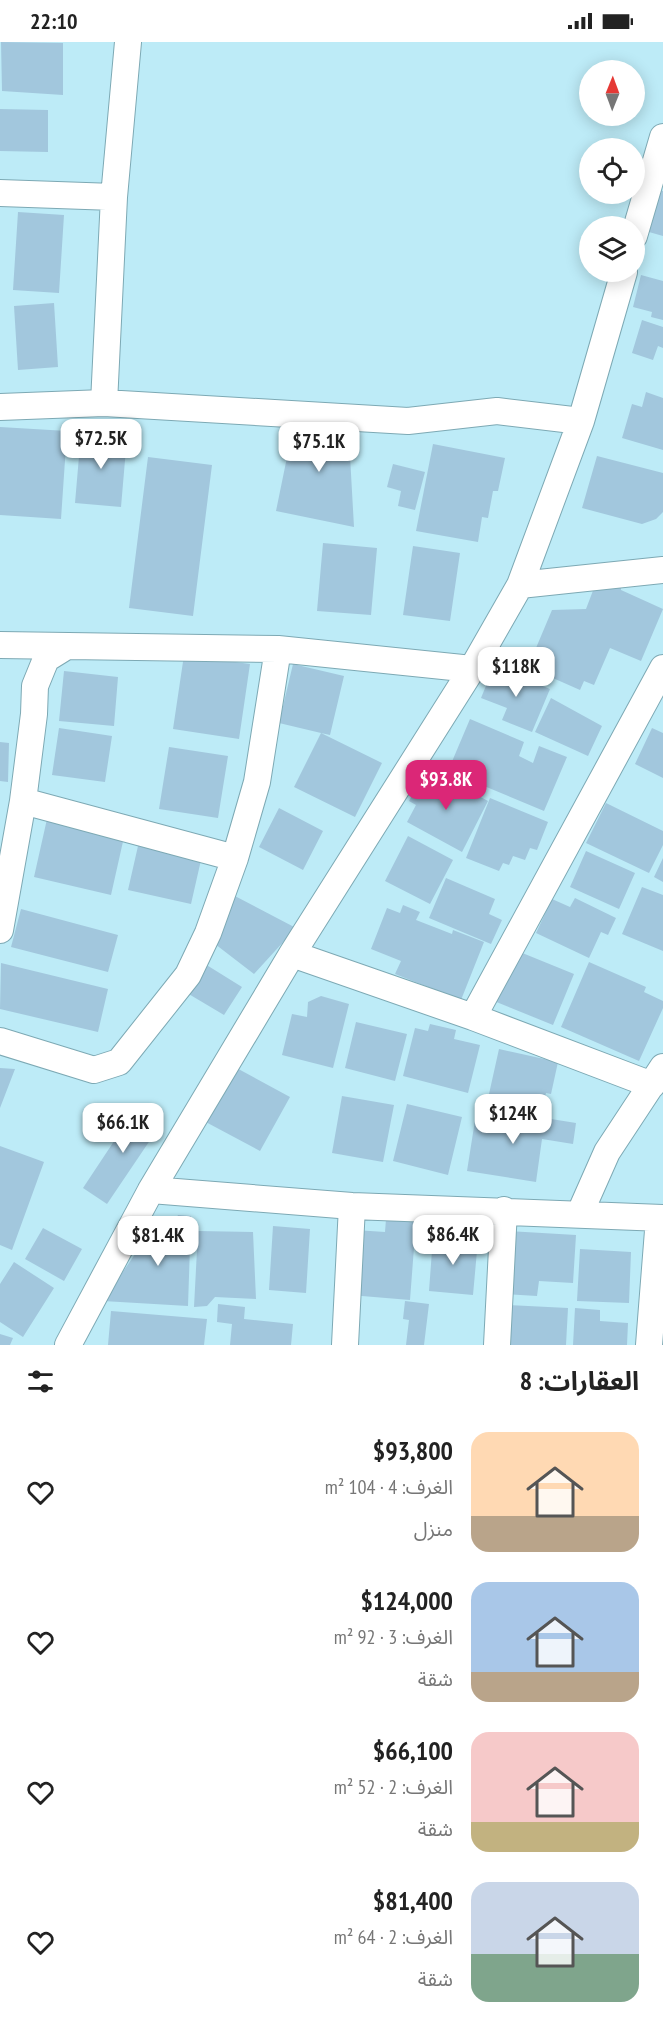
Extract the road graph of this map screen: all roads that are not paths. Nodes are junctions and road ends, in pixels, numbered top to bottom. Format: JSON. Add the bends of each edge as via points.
{"nodes":[{"id":1,"x":128,"y":42,"type":"edge"},
{"id":2,"x":663,"y":137,"type":"edge"},
{"id":3,"x":0,"y":193,"type":"edge"},
{"id":4,"x":114,"y":197,"type":"junction"},
{"id":5,"x":640,"y":216,"type":"edge"},
{"id":6,"x":621,"y":282,"type":"edge"},
{"id":7,"x":104,"y":403,"type":"junction"},
{"id":8,"x":0,"y":407,"type":"edge"},
{"id":9,"x":581,"y":421,"type":"junction"},
{"id":10,"x":663,"y":570,"type":"edge"},
{"id":11,"x":520,"y":585,"type":"junction"},
{"id":12,"x":0,"y":645,"type":"edge"},
{"id":13,"x":67,"y":646,"type":"junction"},
{"id":14,"x":278,"y":649,"type":"junction"},
{"id":15,"x":663,"y":668,"type":"edge"},
{"id":16,"x":472,"y":669,"type":"junction"},
{"id":17,"x":22,"y":801,"type":"junction"},
{"id":18,"x":7,"y":858,"type":"edge"},
{"id":19,"x":236,"y":858,"type":"junction"},
{"id":20,"x":0,"y":930,"type":"edge"},
{"id":21,"x":292,"y":954,"type":"junction"},
{"id":22,"x":473,"y":1017,"type":"junction"},
{"id":23,"x":0,"y":1041,"type":"edge"},
{"id":24,"x":657,"y":1076,"type":"edge"},
{"id":25,"x":151,"y":1190,"type":"junction"},
{"id":26,"x":352,"y":1206,"type":"junction"},
{"id":27,"x":504,"y":1210,"type":"junction"},
{"id":28,"x":579,"y":1213,"type":"junction"},
{"id":29,"x":661,"y":1218,"type":"edge"},
{"id":30,"x":68,"y":1345,"type":"edge"},
{"id":31,"x":345,"y":1345,"type":"edge"},
{"id":32,"x":497,"y":1345,"type":"edge"},
{"id":33,"x":649,"y":1345,"type":"edge"}],
"edges":[{"from":1,"to":4,"type":"street"},
{"from":2,"to":5,"type":"street"},
{"from":3,"to":4,"type":"street"},
{"from":4,"to":7,"type":"street"},
{"from":6,"to":9,"type":"street"},
{"from":7,"to":8,"type":"street"},
{"from":7,"to":9,"type":"street","via":[[408,420],[497,411]]},
{"from":9,"to":11,"type":"street"},
{"from":10,"to":11,"type":"street"},
{"from":11,"to":16,"type":"street"},
{"from":12,"to":13,"type":"street"},
{"from":13,"to":14,"type":"street"},
{"from":13,"to":17,"type":"street","via":[[46,658],[34,687]]},
{"from":14,"to":16,"type":"street"},
{"from":14,"to":19,"type":"street","via":[[256,782]]},
{"from":15,"to":22,"type":"street"},
{"from":16,"to":21,"type":"street"},
{"from":17,"to":18,"type":"street"},
{"from":17,"to":19,"type":"street"},
{"from":18,"to":20,"type":"street"},
{"from":19,"to":23,"type":"street","via":[[188,975],[118,1062],[94,1071]]},
{"from":21,"to":22,"type":"street"},
{"from":21,"to":25,"type":"street"},
{"from":22,"to":24,"type":"street"},
{"from":24,"to":28,"type":"street","via":[[608,1152]]},
{"from":25,"to":26,"type":"street"},
{"from":25,"to":30,"type":"street"},
{"from":26,"to":27,"type":"street"},
{"from":26,"to":31,"type":"street"},
{"from":27,"to":28,"type":"street"},
{"from":27,"to":32,"type":"street"},
{"from":28,"to":29,"type":"street"},
{"from":29,"to":33,"type":"street"}]}
